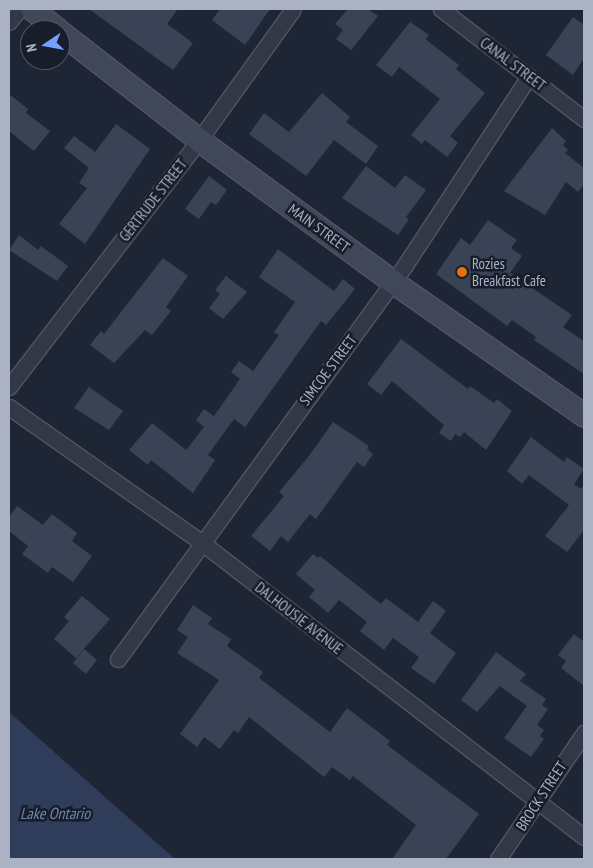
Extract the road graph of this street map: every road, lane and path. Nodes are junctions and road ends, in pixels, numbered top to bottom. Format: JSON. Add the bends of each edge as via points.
{"nodes":[{"id":1,"x":19,"y":9,"type":"edge"},
{"id":2,"x":32,"y":9,"type":"edge"},
{"id":3,"x":293,"y":9,"type":"edge"},
{"id":4,"x":440,"y":9,"type":"edge"},
{"id":5,"x":46,"y":20,"type":"edge"},
{"id":6,"x":9,"y":22,"type":"edge"},
{"id":7,"x":70,"y":40,"type":"edge"},
{"id":8,"x":529,"y":76,"type":"junction"},
{"id":9,"x":584,"y":119,"type":"edge"},
{"id":10,"x":199,"y":140,"type":"junction"},
{"id":11,"x":393,"y":282,"type":"junction"},
{"id":12,"x":9,"y":388,"type":"edge"},
{"id":13,"x":9,"y":407,"type":"edge"},
{"id":14,"x":584,"y":415,"type":"edge"},
{"id":15,"x":201,"y":542,"type":"junction"},
{"id":16,"x":118,"y":659,"type":"dead end"},
{"id":17,"x":584,"y":733,"type":"edge"},
{"id":18,"x":537,"y":803,"type":"junction"},
{"id":19,"x":584,"y":837,"type":"edge"},
{"id":20,"x":498,"y":859,"type":"edge"}],
"edges":[{"from":1,"to":6,"type":"street"},
{"from":2,"to":5,"type":"main road","name":"MAIN STREET"},
{"from":3,"to":10,"type":"street","name":"GERTRUDE STREET"},
{"from":4,"to":8,"type":"street","name":"CANAL STREET"},
{"from":7,"to":10,"type":"main road","name":"MAIN STREET"},
{"from":8,"to":9,"type":"street","name":"CANAL STREET"},
{"from":8,"to":11,"type":"street","name":"SIMCOE STREET"},
{"from":10,"to":11,"type":"main road","name":"MAIN STREET"},
{"from":10,"to":12,"type":"street","name":"GERTRUDE STREET"},
{"from":11,"to":14,"type":"main road","name":"MAIN STREET"},
{"from":11,"to":15,"type":"street","name":"SIMCOE STREET"},
{"from":13,"to":15,"type":"street","name":"DALHOUSIE AVENUE"},
{"from":15,"to":16,"type":"street","name":"SIMCOE STREET"},
{"from":15,"to":18,"type":"street","name":"DALHOUSIE AVENUE"},
{"from":17,"to":18,"type":"street","name":"BROCK STREET"},
{"from":18,"to":19,"type":"street","name":"DALHOUSIE AVENUE"},
{"from":18,"to":20,"type":"street","name":"BROCK STREET"}]}
